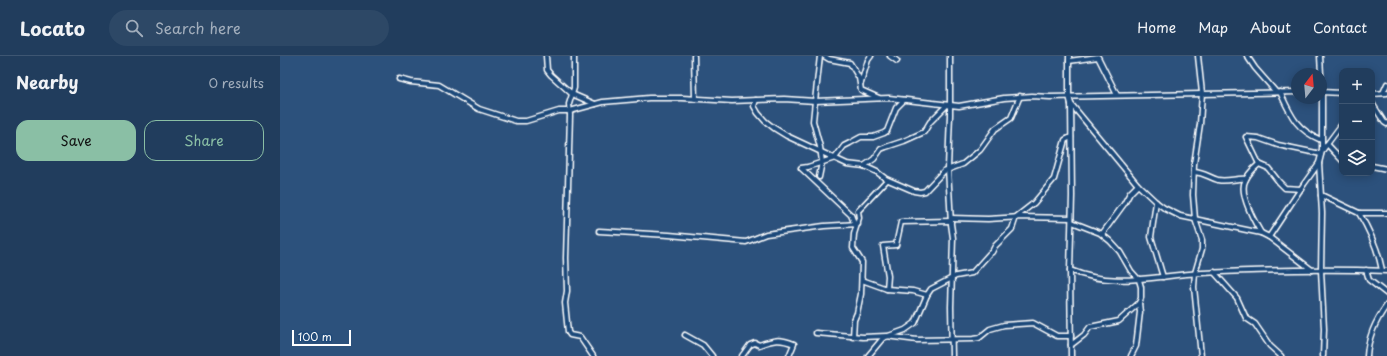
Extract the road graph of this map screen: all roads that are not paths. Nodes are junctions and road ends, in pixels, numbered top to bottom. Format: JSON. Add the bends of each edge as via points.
{"nodes":[{"id":1,"x":546,"y":56,"type":"edge"},
{"id":2,"x":574,"y":56,"type":"edge"},
{"id":3,"x":694,"y":56,"type":"edge"},
{"id":4,"x":820,"y":56,"type":"edge"},
{"id":5,"x":824,"y":56,"type":"edge"},
{"id":6,"x":871,"y":56,"type":"edge"},
{"id":7,"x":890,"y":56,"type":"edge"},
{"id":8,"x":950,"y":56,"type":"edge"},
{"id":9,"x":954,"y":56,"type":"edge"},
{"id":10,"x":1069,"y":56,"type":"edge"},
{"id":11,"x":1198,"y":56,"type":"edge"},
{"id":12,"x":1247,"y":56,"type":"edge"},
{"id":13,"x":1320,"y":56,"type":"edge"},
{"id":14,"x":951,"y":61,"type":"junction"},
{"id":15,"x":1069,"y":61,"type":"junction"},
{"id":16,"x":897,"y":62,"type":"dead end"},
{"id":17,"x":1320,"y":68,"type":"edge"},
{"id":18,"x":399,"y":79,"type":"dead end"},
{"id":19,"x":1387,"y":84,"type":"edge"},
{"id":20,"x":859,"y":86,"type":"junction"},
{"id":21,"x":1278,"y":92,"type":"junction"},
{"id":22,"x":1291,"y":92,"type":"edge"},
{"id":23,"x":1327,"y":92,"type":"edge"},
{"id":24,"x":1202,"y":93,"type":"junction"},
{"id":25,"x":1339,"y":93,"type":"edge"},
{"id":26,"x":1385,"y":93,"type":"edge"},
{"id":27,"x":572,"y":94,"type":"junction"},
{"id":28,"x":1375,"y":94,"type":"edge"},
{"id":29,"x":1117,"y":95,"type":"junction"},
{"id":30,"x":1020,"y":96,"type":"junction"},
{"id":31,"x":1069,"y":96,"type":"junction"},
{"id":32,"x":880,"y":98,"type":"junction"},
{"id":33,"x":695,"y":99,"type":"junction"},
{"id":34,"x":756,"y":100,"type":"junction"},
{"id":35,"x":904,"y":100,"type":"junction"},
{"id":36,"x":815,"y":101,"type":"junction"},
{"id":37,"x":596,"y":104,"type":"junction"},
{"id":38,"x":1071,"y":104,"type":"junction"},
{"id":39,"x":1321,"y":104,"type":"edge"},
{"id":40,"x":1373,"y":104,"type":"edge"},
{"id":41,"x":948,"y":105,"type":"junction"},
{"id":42,"x":570,"y":111,"type":"junction"},
{"id":43,"x":1387,"y":124,"type":"edge"},
{"id":44,"x":1339,"y":128,"type":"edge"},
{"id":45,"x":1071,"y":137,"type":"junction"},
{"id":46,"x":1321,"y":140,"type":"junction"},
{"id":47,"x":1327,"y":144,"type":"junction"},
{"id":48,"x":821,"y":151,"type":"junction"},
{"id":49,"x":1321,"y":153,"type":"junction"},
{"id":50,"x":1339,"y":157,"type":"edge"},
{"id":51,"x":835,"y":158,"type":"junction"},
{"id":52,"x":822,"y":162,"type":"junction"},
{"id":53,"x":1319,"y":163,"type":"junction"},
{"id":54,"x":1259,"y":164,"type":"junction"},
{"id":55,"x":864,"y":166,"type":"junction"},
{"id":56,"x":1375,"y":167,"type":"edge"},
{"id":57,"x":948,"y":168,"type":"junction"},
{"id":58,"x":1387,"y":169,"type":"edge"},
{"id":59,"x":1194,"y":172,"type":"junction"},
{"id":60,"x":819,"y":177,"type":"dead end"},
{"id":61,"x":1246,"y":179,"type":"junction"},
{"id":62,"x":887,"y":180,"type":"junction"},
{"id":63,"x":1138,"y":185,"type":"junction"},
{"id":64,"x":1300,"y":189,"type":"junction"},
{"id":65,"x":1321,"y":195,"type":"junction"},
{"id":66,"x":1156,"y":202,"type":"junction"},
{"id":67,"x":1359,"y":213,"type":"junction"},
{"id":68,"x":1387,"y":213,"type":"edge"},
{"id":69,"x":1016,"y":217,"type":"junction"},
{"id":70,"x":1194,"y":219,"type":"junction"},
{"id":71,"x":951,"y":220,"type":"junction"},
{"id":72,"x":1071,"y":220,"type":"junction"},
{"id":73,"x":857,"y":224,"type":"junction"},
{"id":74,"x":599,"y":231,"type":"dead end"},
{"id":75,"x":1261,"y":233,"type":"junction"},
{"id":76,"x":1102,"y":234,"type":"junction"},
{"id":77,"x":1269,"y":237,"type":"junction"},
{"id":78,"x":1070,"y":270,"type":"junction"},
{"id":79,"x":1312,"y":270,"type":"junction"},
{"id":80,"x":1321,"y":270,"type":"junction"},
{"id":81,"x":1366,"y":270,"type":"junction"},
{"id":82,"x":1385,"y":270,"type":"edge"},
{"id":83,"x":1214,"y":272,"type":"junction"},
{"id":84,"x":1196,"y":273,"type":"junction"},
{"id":85,"x":1163,"y":277,"type":"junction"},
{"id":86,"x":951,"y":279,"type":"junction"},
{"id":87,"x":862,"y":280,"type":"junction"},
{"id":88,"x":1139,"y":280,"type":"junction"},
{"id":89,"x":886,"y":288,"type":"junction"},
{"id":90,"x":927,"y":294,"type":"junction"},
{"id":91,"x":1387,"y":294,"type":"edge"},
{"id":92,"x":1139,"y":303,"type":"junction"},
{"id":93,"x":1387,"y":306,"type":"edge"},
{"id":94,"x":816,"y":334,"type":"dead end"},
{"id":95,"x":686,"y":335,"type":"dead end"},
{"id":96,"x":886,"y":336,"type":"junction"},
{"id":97,"x":1071,"y":336,"type":"junction"},
{"id":98,"x":853,"y":337,"type":"junction"},
{"id":99,"x":951,"y":340,"type":"junction"},
{"id":100,"x":1071,"y":345,"type":"junction"},
{"id":101,"x":594,"y":356,"type":"edge"},
{"id":102,"x":712,"y":356,"type":"edge"},
{"id":103,"x":742,"y":356,"type":"edge"},
{"id":104,"x":790,"y":356,"type":"edge"},
{"id":105,"x":868,"y":356,"type":"edge"},
{"id":106,"x":952,"y":356,"type":"edge"},
{"id":107,"x":1071,"y":356,"type":"edge"},
{"id":108,"x":1131,"y":356,"type":"edge"},
{"id":109,"x":1201,"y":356,"type":"edge"},
{"id":110,"x":1281,"y":356,"type":"edge"},
{"id":111,"x":1324,"y":356,"type":"edge"},
{"id":112,"x":1367,"y":356,"type":"edge"}],
"edges":[{"from":1,"to":27,"type":"street","via":[[547,70]]},
{"from":2,"to":27,"type":"street"},
{"from":3,"to":33,"type":"street"},
{"from":4,"to":36,"type":"street"},
{"from":5,"to":20,"type":"street","via":[[850,63],[859,78]]},
{"from":6,"to":20,"type":"street"},
{"from":7,"to":16,"type":"street"},
{"from":8,"to":14,"type":"street"},
{"from":9,"to":14,"type":"street"},
{"from":10,"to":15,"type":"street"},
{"from":11,"to":24,"type":"street"},
{"from":12,"to":21,"type":"street"},
{"from":13,"to":17,"type":"street"},
{"from":14,"to":41,"type":"street"},
{"from":15,"to":29,"type":"street","via":[[1098,57]]},
{"from":15,"to":31,"type":"street"},
{"from":18,"to":42,"type":"street","via":[[439,85],[479,109],[516,121],[532,120],[559,111]]},
{"from":19,"to":26,"type":"street"},
{"from":20,"to":32,"type":"street","via":[[862,91]]},
{"from":21,"to":22,"type":"street"},
{"from":21,"to":24,"type":"street"},
{"from":21,"to":46,"type":"street","via":[[1294,120]]},
{"from":23,"to":25,"type":"street"},
{"from":24,"to":29,"type":"street"},
{"from":24,"to":59,"type":"street"},
{"from":26,"to":28,"type":"street"},
{"from":27,"to":37,"type":"street"},
{"from":27,"to":42,"type":"street"},
{"from":29,"to":31,"type":"street"},
{"from":30,"to":31,"type":"street"},
{"from":30,"to":41,"type":"street","via":[[959,106]]},
{"from":30,"to":57,"type":"street","via":[[1011,118],[995,129],[980,150],[963,164]]},
{"from":31,"to":38,"type":"street"},
{"from":32,"to":35,"type":"street"},
{"from":32,"to":36,"type":"street"},
{"from":33,"to":34,"type":"street"},
{"from":33,"to":37,"type":"street","via":[[649,98],[613,100]]},
{"from":34,"to":36,"type":"street"},
{"from":34,"to":48,"type":"street","via":[[754,106],[758,113],[774,128]]},
{"from":35,"to":41,"type":"street"},
{"from":35,"to":51,"type":"street","via":[[896,108],[884,133],[873,137],[861,137],[850,142]]},
{"from":36,"to":48,"type":"street","via":[[813,122]]},
{"from":37,"to":42,"type":"street"},
{"from":38,"to":45,"type":"street"},
{"from":38,"to":63,"type":"street"},
{"from":39,"to":46,"type":"street"},
{"from":40,"to":43,"type":"street"},
{"from":41,"to":55,"type":"street","via":[[930,122],[924,132],[881,149],[874,159]]},
{"from":41,"to":57,"type":"street"},
{"from":42,"to":101,"type":"street","via":[[565,303],[568,332],[583,339]]},
{"from":44,"to":47,"type":"street"},
{"from":45,"to":69,"type":"street","via":[[1065,140],[1054,179],[1034,203]]},
{"from":45,"to":72,"type":"street"},
{"from":46,"to":49,"type":"street"},
{"from":47,"to":49,"type":"street"},
{"from":47,"to":50,"type":"street"},
{"from":48,"to":51,"type":"street"},
{"from":48,"to":52,"type":"street"},
{"from":49,"to":53,"type":"street"},
{"from":49,"to":54,"type":"street","via":[[1278,146],[1258,138],[1246,137]]},
{"from":51,"to":52,"type":"street"},
{"from":51,"to":55,"type":"street","via":[[847,164]]},
{"from":52,"to":60,"type":"street"},
{"from":52,"to":73,"type":"street","via":[[801,168],[851,215]]},
{"from":53,"to":64,"type":"street"},
{"from":53,"to":65,"type":"street"},
{"from":54,"to":61,"type":"street"},
{"from":54,"to":64,"type":"street","via":[[1268,168],[1286,188]]},
{"from":55,"to":62,"type":"street"},
{"from":56,"to":58,"type":"street"},
{"from":57,"to":62,"type":"street","via":[[922,192]]},
{"from":57,"to":71,"type":"street"},
{"from":59,"to":61,"type":"street","via":[[1217,180]]},
{"from":59,"to":70,"type":"street"},
{"from":61,"to":75,"type":"street","via":[[1245,195]]},
{"from":62,"to":73,"type":"street","via":[[858,211]]},
{"from":63,"to":66,"type":"street"},
{"from":63,"to":76,"type":"street","via":[[1130,192]]},
{"from":64,"to":77,"type":"street"},
{"from":65,"to":67,"type":"street"},
{"from":65,"to":80,"type":"street"},
{"from":66,"to":70,"type":"street","via":[[1180,216]]},
{"from":66,"to":85,"type":"street","via":[[1151,237]]},
{"from":67,"to":68,"type":"street"},
{"from":67,"to":82,"type":"street"},
{"from":69,"to":71,"type":"street"},
{"from":69,"to":72,"type":"street"},
{"from":69,"to":86,"type":"street","via":[[1012,230],[975,270]]},
{"from":70,"to":75,"type":"street"},
{"from":70,"to":84,"type":"street","via":[[1202,240]]},
{"from":71,"to":86,"type":"street"},
{"from":71,"to":89,"type":"street","via":[[900,222],[896,245],[883,246],[888,276]]},
{"from":72,"to":76,"type":"street"},
{"from":72,"to":78,"type":"street"},
{"from":73,"to":74,"type":"street","via":[[766,234],[746,242]]},
{"from":73,"to":87,"type":"street","via":[[852,248],[862,262]]},
{"from":75,"to":77,"type":"street"},
{"from":76,"to":88,"type":"street","via":[[1120,252]]},
{"from":77,"to":79,"type":"street"},
{"from":78,"to":88,"type":"street","via":[[1107,280]]},
{"from":78,"to":97,"type":"street"},
{"from":79,"to":80,"type":"street"},
{"from":79,"to":83,"type":"street"},
{"from":80,"to":81,"type":"street"},
{"from":80,"to":111,"type":"street"},
{"from":81,"to":82,"type":"street"},
{"from":81,"to":91,"type":"street","via":[[1369,280]]},
{"from":83,"to":84,"type":"street"},
{"from":83,"to":110,"type":"street","via":[[1237,298],[1246,318],[1255,324],[1270,346]]},
{"from":84,"to":85,"type":"street"},
{"from":84,"to":109,"type":"street","via":[[1195,303]]},
{"from":85,"to":88,"type":"street"},
{"from":86,"to":90,"type":"street","via":[[935,286]]},
{"from":86,"to":99,"type":"street"},
{"from":87,"to":89,"type":"street"},
{"from":87,"to":98,"type":"street"},
{"from":88,"to":92,"type":"street"},
{"from":89,"to":90,"type":"street"},
{"from":90,"to":96,"type":"street","via":[[913,325]]},
{"from":92,"to":100,"type":"street","via":[[1119,321],[1090,327]]},
{"from":92,"to":108,"type":"street","via":[[1136,346]]},
{"from":93,"to":112,"type":"street","via":[[1375,325]]},
{"from":94,"to":98,"type":"street"},
{"from":95,"to":102,"type":"street","via":[[703,345]]},
{"from":96,"to":98,"type":"street"},
{"from":96,"to":99,"type":"street","via":[[917,340]]},
{"from":96,"to":105,"type":"street"},
{"from":97,"to":99,"type":"street","via":[[1058,336],[1033,323],[1004,325],[990,329],[976,339]]},
{"from":97,"to":100,"type":"street"},
{"from":99,"to":106,"type":"street"},
{"from":100,"to":107,"type":"street"},
{"from":103,"to":104,"type":"street","via":[[750,345],[755,343],[759,345],[785,340],[794,344]]}]}
